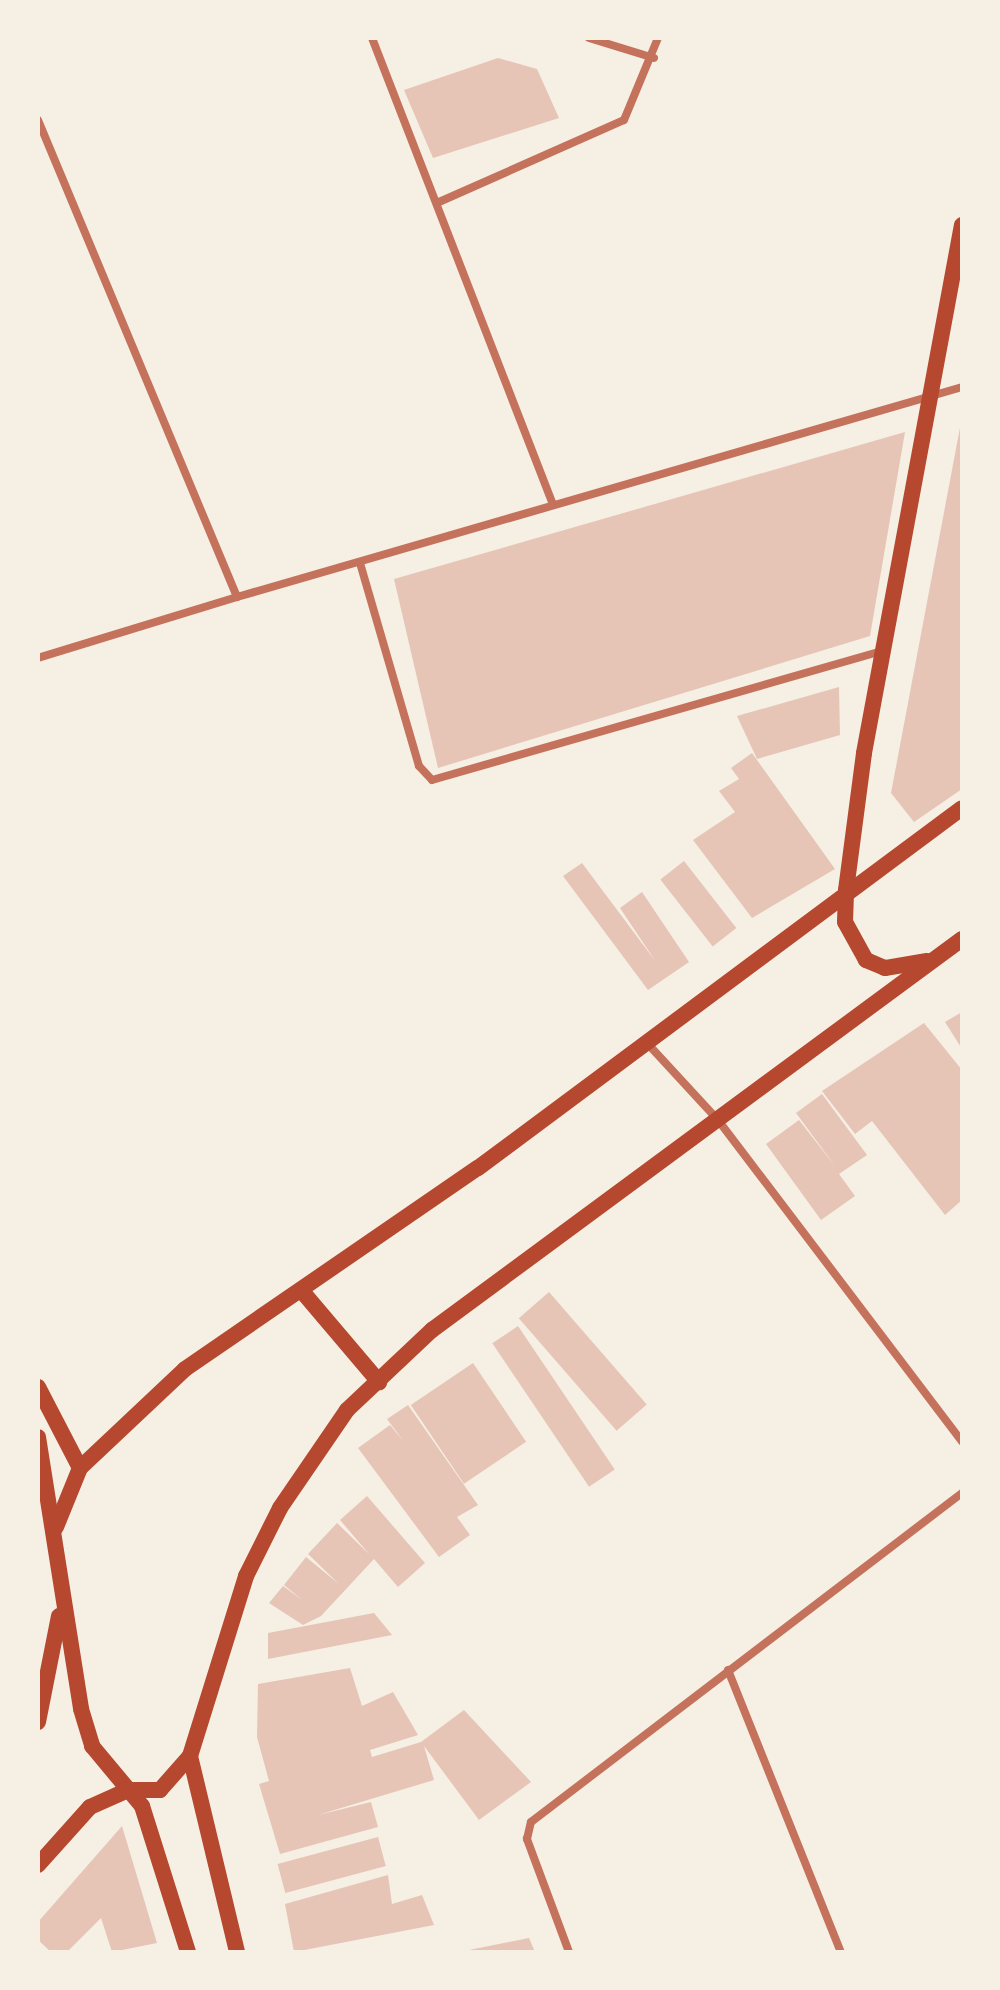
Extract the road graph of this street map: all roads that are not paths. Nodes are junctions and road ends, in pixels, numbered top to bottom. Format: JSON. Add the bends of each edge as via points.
{"nodes":[{"id":1,"x":372,"y":38,"type":"edge"},
{"id":2,"x":589,"y":38,"type":"edge"},
{"id":3,"x":658,"y":38,"type":"edge"},
{"id":4,"x":654,"y":58,"type":"junction"},
{"id":5,"x":38,"y":120,"type":"edge"},
{"id":6,"x":439,"y":202,"type":"junction"},
{"id":7,"x":962,"y":225,"type":"edge"},
{"id":8,"x":962,"y":387,"type":"edge"},
{"id":9,"x":933,"y":393,"type":"junction"},
{"id":10,"x":553,"y":504,"type":"junction"},
{"id":11,"x":360,"y":563,"type":"junction"},
{"id":12,"x":237,"y":597,"type":"junction"},
{"id":13,"x":883,"y":650,"type":"junction"},
{"id":14,"x":38,"y":658,"type":"edge"},
{"id":15,"x":962,"y":808,"type":"edge"},
{"id":16,"x":846,"y":890,"type":"junction"},
{"id":17,"x":962,"y":939,"type":"edge"},
{"id":18,"x":931,"y":961,"type":"junction"},
{"id":19,"x":647,"y":1042,"type":"junction"},
{"id":20,"x":718,"y":1120,"type":"junction"},
{"id":21,"x":301,"y":1290,"type":"junction"},
{"id":22,"x":379,"y":1382,"type":"junction"},
{"id":23,"x":38,"y":1387,"type":"edge"},
{"id":24,"x":38,"y":1437,"type":"edge"},
{"id":25,"x":962,"y":1442,"type":"edge"},
{"id":26,"x":80,"y":1468,"type":"junction"},
{"id":27,"x":962,"y":1493,"type":"edge"},
{"id":28,"x":56,"y":1527,"type":"junction"},
{"id":29,"x":61,"y":1599,"type":"junction"},
{"id":30,"x":728,"y":1670,"type":"junction"},
{"id":31,"x":38,"y":1722,"type":"edge"},
{"id":32,"x":190,"y":1756,"type":"junction"},
{"id":33,"x":128,"y":1790,"type":"junction"},
{"id":34,"x":38,"y":1865,"type":"edge"},
{"id":35,"x":188,"y":1952,"type":"edge"},
{"id":36,"x":237,"y":1952,"type":"edge"},
{"id":37,"x":569,"y":1952,"type":"edge"},
{"id":38,"x":841,"y":1952,"type":"edge"}],
"edges":[{"from":1,"to":6,"type":"street"},
{"from":2,"to":4,"type":"street"},
{"from":3,"to":4,"type":"street"},
{"from":4,"to":6,"type":"street","via":[[624,120]]},
{"from":5,"to":12,"type":"street"},
{"from":6,"to":10,"type":"street"},
{"from":7,"to":9,"type":"main road"},
{"from":8,"to":9,"type":"street"},
{"from":9,"to":10,"type":"street"},
{"from":9,"to":13,"type":"main road"},
{"from":10,"to":11,"type":"street"},
{"from":11,"to":12,"type":"street"},
{"from":11,"to":13,"type":"street","via":[[419,766],[432,780]]},
{"from":12,"to":14,"type":"street"},
{"from":13,"to":16,"type":"main road"},
{"from":15,"to":16,"type":"main road"},
{"from":16,"to":18,"type":"main road","via":[[845,922],[866,960],[885,968]]},
{"from":16,"to":19,"type":"main road"},
{"from":17,"to":18,"type":"main road"},
{"from":18,"to":20,"type":"main road"},
{"from":19,"to":20,"type":"street"},
{"from":19,"to":21,"type":"main road"},
{"from":20,"to":22,"type":"main road","via":[[432,1330]]},
{"from":20,"to":25,"type":"street"},
{"from":21,"to":22,"type":"main road"},
{"from":21,"to":26,"type":"main road","via":[[185,1369]]},
{"from":22,"to":32,"type":"main road","via":[[347,1410],[280,1508],[246,1576]]},
{"from":23,"to":26,"type":"main road"},
{"from":24,"to":28,"type":"main road"},
{"from":26,"to":28,"type":"main road"},
{"from":27,"to":30,"type":"street"},
{"from":28,"to":29,"type":"main road"},
{"from":29,"to":31,"type":"main road","via":[[50,1689]]},
{"from":29,"to":33,"type":"main road","via":[[92,1746]]},
{"from":30,"to":37,"type":"street","via":[[526,1834]]},
{"from":30,"to":38,"type":"street"},
{"from":32,"to":33,"type":"main road","via":[[160,1790]]},
{"from":32,"to":36,"type":"main road"},
{"from":33,"to":34,"type":"main road","via":[[90,1807]]},
{"from":33,"to":35,"type":"main road","via":[[142,1806]]}]}
